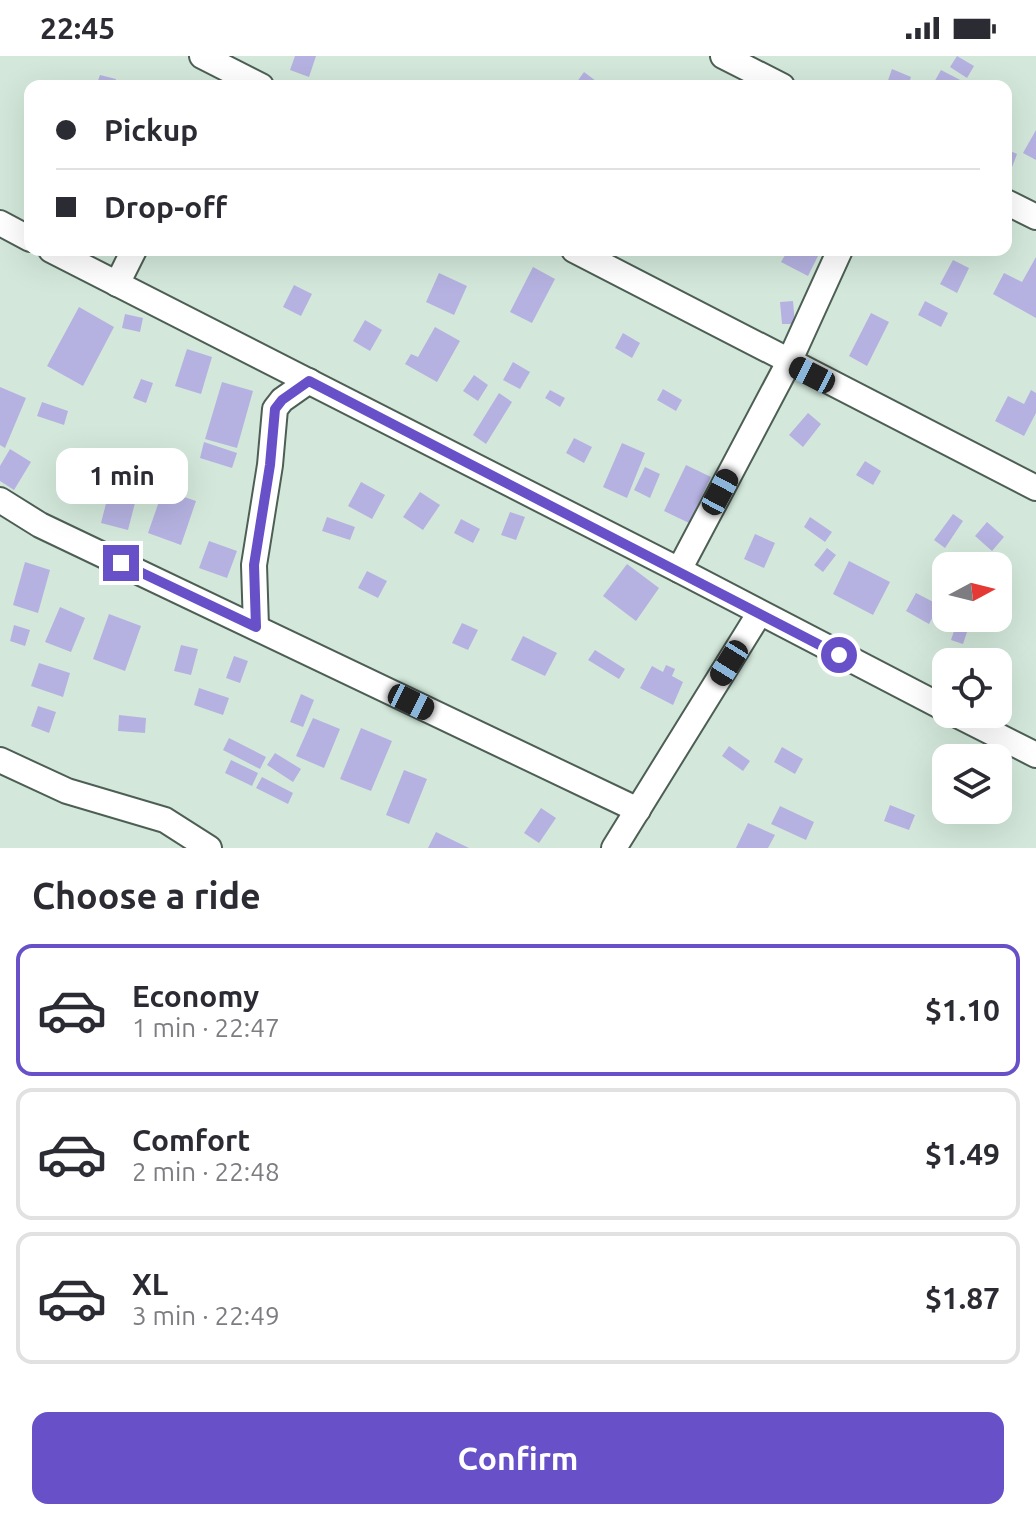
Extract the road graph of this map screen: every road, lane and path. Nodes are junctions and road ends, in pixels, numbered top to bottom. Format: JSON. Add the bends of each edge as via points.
{"nodes":[{"id":1,"x":202,"y":56,"type":"edge"},
{"id":2,"x":723,"y":56,"type":"edge"},
{"id":3,"x":226,"y":70,"type":"edge"},
{"id":4,"x":248,"y":80,"type":"edge"},
{"id":5,"x":770,"y":80,"type":"edge"},
{"id":6,"x":1012,"y":205,"type":"edge"},
{"id":7,"x":1036,"y":217,"type":"edge"},
{"id":8,"x":0,"y":223,"type":"edge"},
{"id":9,"x":24,"y":236,"type":"edge"},
{"id":10,"x":63,"y":256,"type":"edge"},
{"id":11,"x":131,"y":256,"type":"edge"},
{"id":12,"x":586,"y":256,"type":"edge"},
{"id":13,"x":837,"y":256,"type":"edge"},
{"id":14,"x":117,"y":284,"type":"junction"},
{"id":15,"x":789,"y":362,"type":"junction"},
{"id":16,"x":309,"y":381,"type":"junction"},
{"id":17,"x":1036,"y":488,"type":"edge"},
{"id":18,"x":0,"y":500,"type":"edge"},
{"id":19,"x":679,"y":570,"type":"junction"},
{"id":20,"x":759,"y":614,"type":"junction"},
{"id":21,"x":256,"y":627,"type":"junction"},
{"id":22,"x":932,"y":702,"type":"edge"},
{"id":23,"x":983,"y":728,"type":"edge"},
{"id":24,"x":1036,"y":755,"type":"edge"},
{"id":25,"x":0,"y":760,"type":"edge"},
{"id":26,"x":638,"y":810,"type":"junction"},
{"id":27,"x":209,"y":848,"type":"edge"},
{"id":28,"x":614,"y":848,"type":"edge"}],
"edges":[{"from":1,"to":3,"type":"street"},
{"from":2,"to":5,"type":"street"},
{"from":3,"to":4,"type":"street"},
{"from":6,"to":7,"type":"street"},
{"from":8,"to":9,"type":"street"},
{"from":10,"to":14,"type":"street"},
{"from":11,"to":14,"type":"street"},
{"from":12,"to":15,"type":"street"},
{"from":13,"to":15,"type":"street"},
{"from":14,"to":16,"type":"street"},
{"from":15,"to":17,"type":"street"},
{"from":15,"to":19,"type":"street"},
{"from":16,"to":19,"type":"street"},
{"from":16,"to":21,"type":"street","via":[[275,409],[254,565]]},
{"from":18,"to":21,"type":"street","via":[[40,525]]},
{"from":19,"to":20,"type":"street"},
{"from":20,"to":22,"type":"street"},
{"from":20,"to":26,"type":"street"},
{"from":21,"to":26,"type":"street"},
{"from":23,"to":24,"type":"street"},
{"from":25,"to":27,"type":"street","via":[[67,791],[165,820]]},
{"from":26,"to":28,"type":"street"}]}
